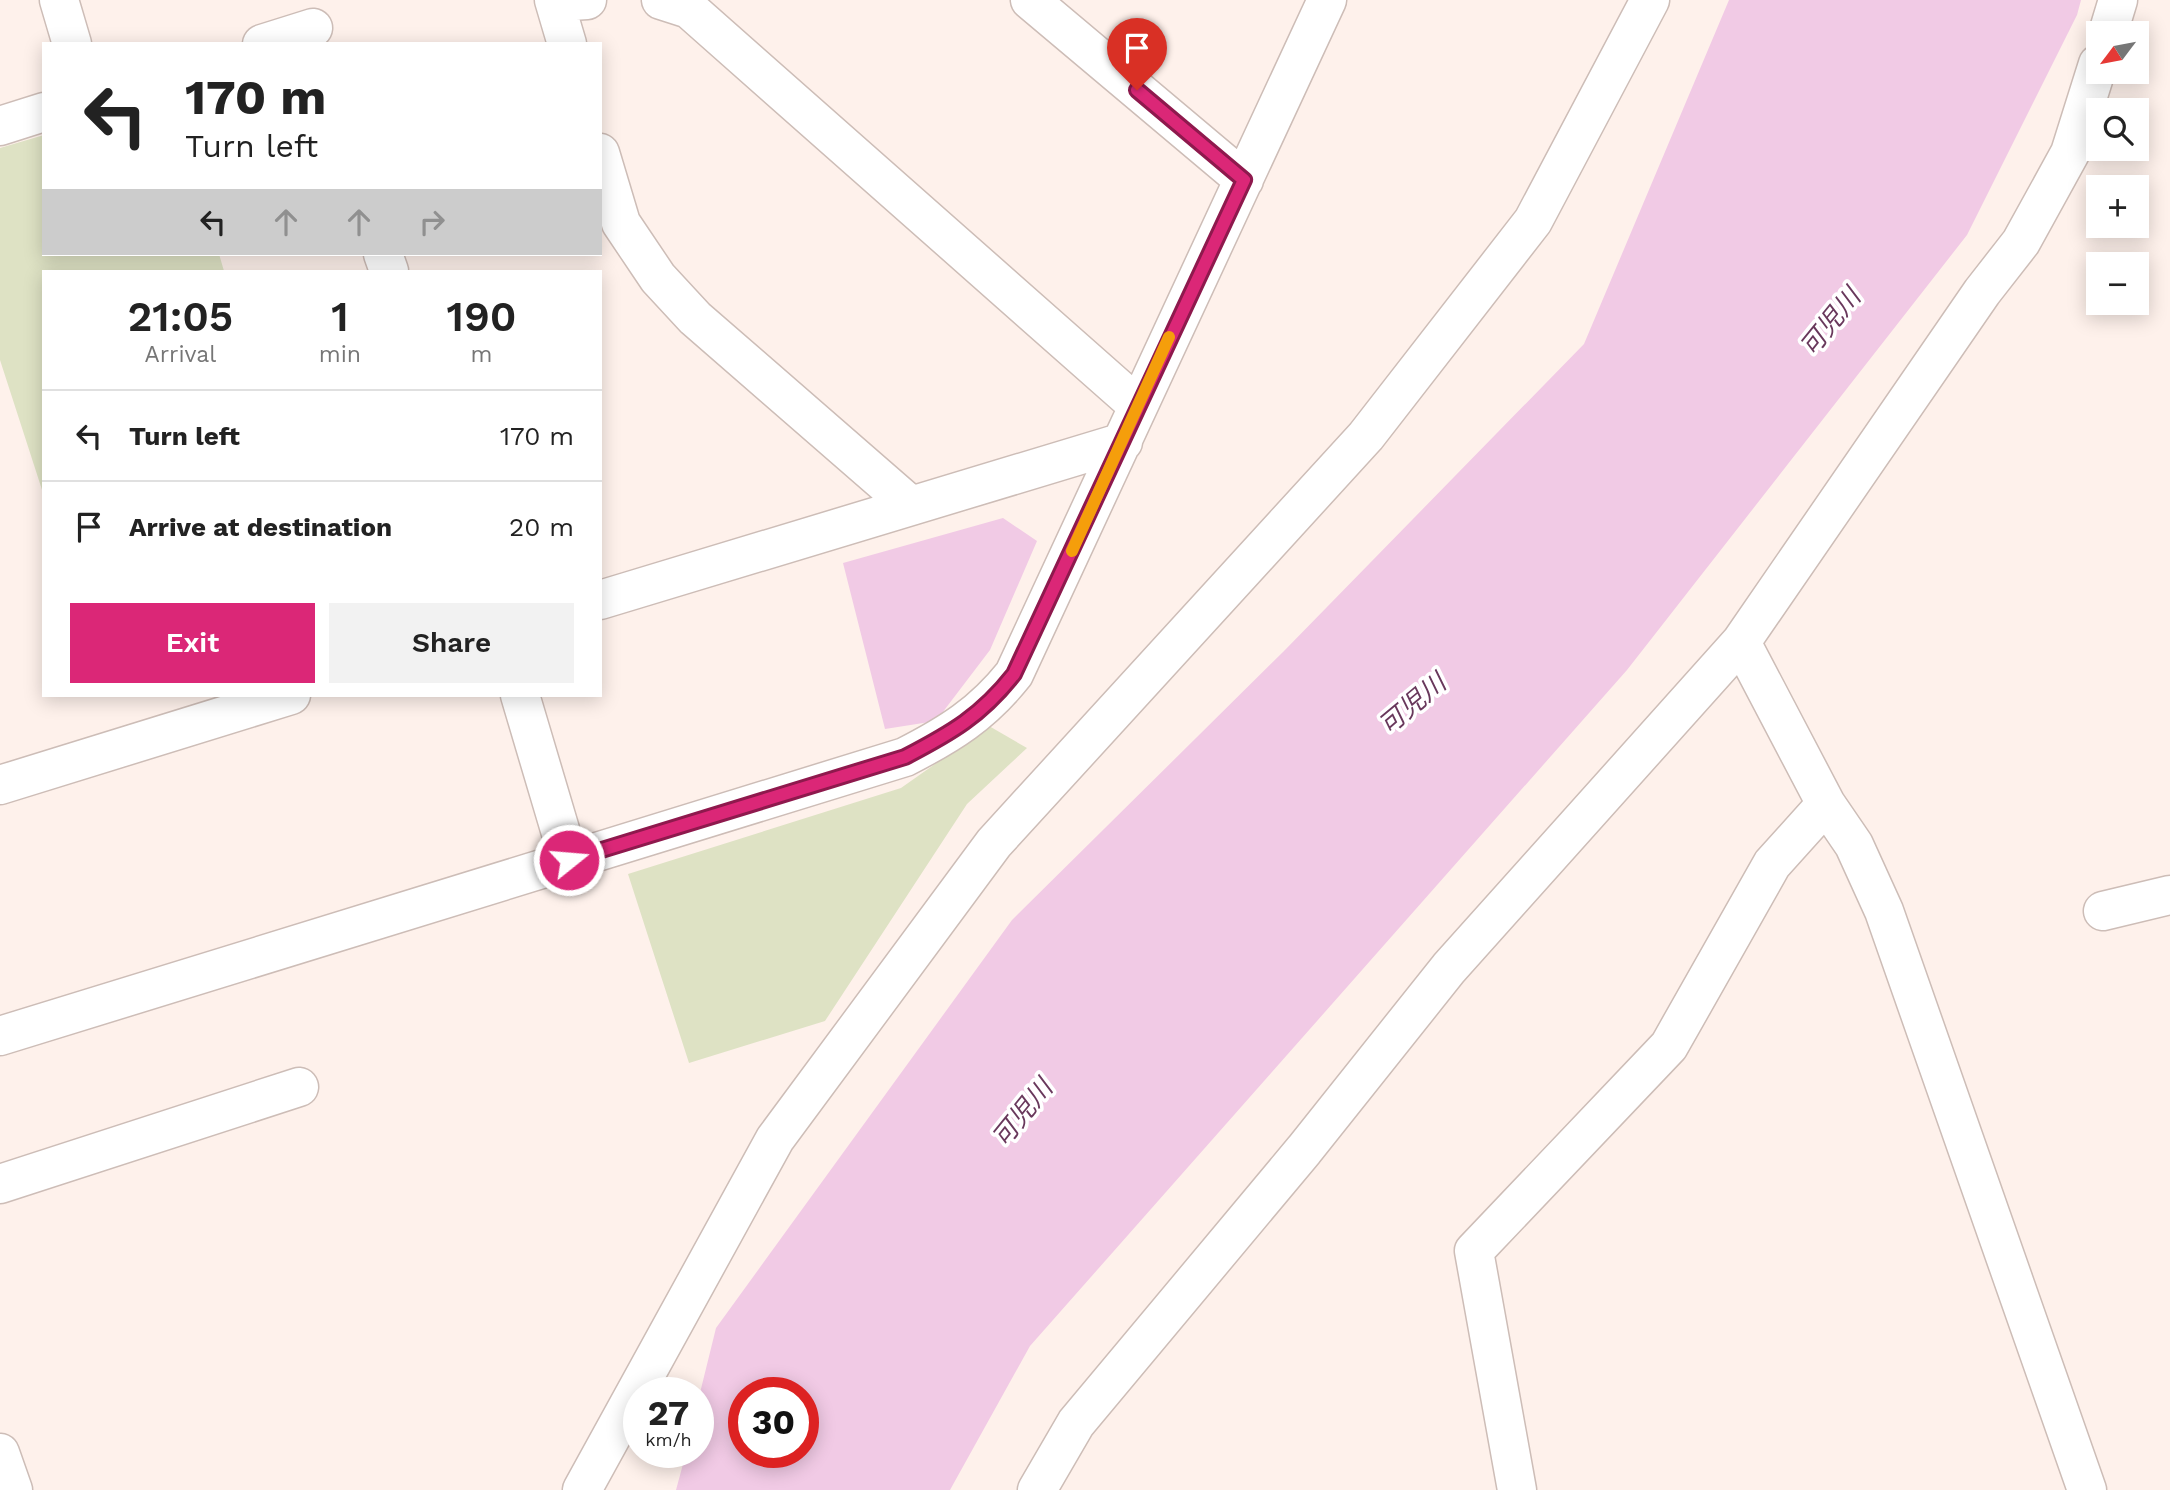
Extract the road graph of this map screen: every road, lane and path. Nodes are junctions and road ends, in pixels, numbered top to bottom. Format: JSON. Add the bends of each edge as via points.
{"nodes":[{"id":1,"x":59,"y":0,"type":"edge"},
{"id":2,"x":662,"y":0,"type":"edge"},
{"id":3,"x":1030,"y":0,"type":"edge"},
{"id":4,"x":1327,"y":0,"type":"edge"},
{"id":5,"x":1650,"y":0,"type":"edge"},
{"id":6,"x":2118,"y":0,"type":"edge"},
{"id":7,"x":565,"y":1,"type":"edge"},
{"id":8,"x":2112,"y":21,"type":"edge"},
{"id":9,"x":312,"y":24,"type":"edge"},
{"id":10,"x":71,"y":42,"type":"edge"},
{"id":11,"x":267,"y":42,"type":"edge"},
{"id":12,"x":567,"y":42,"type":"edge"},
{"id":13,"x":2092,"y":84,"type":"edge"},
{"id":14,"x":42,"y":113,"type":"edge"},
{"id":15,"x":0,"y":126,"type":"edge"},
{"id":16,"x":602,"y":160,"type":"edge"},
{"id":17,"x":1244,"y":180,"type":"junction"},
{"id":18,"x":1137,"y":405,"type":"junction"},
{"id":19,"x":1123,"y":442,"type":"junction"},
{"id":20,"x":910,"y":505,"type":"junction"},
{"id":21,"x":602,"y":599,"type":"edge"},
{"id":22,"x":1741,"y":642,"type":"junction"},
{"id":23,"x":285,"y":697,"type":"edge"},
{"id":24,"x":521,"y":697,"type":"edge"},
{"id":25,"x":0,"y":785,"type":"edge"},
{"id":26,"x":1826,"y":804,"type":"junction"},
{"id":27,"x":569,"y":860,"type":"junction"},
{"id":28,"x":2170,"y":895,"type":"edge"},
{"id":29,"x":2103,"y":911,"type":"dead end"},
{"id":30,"x":0,"y":1036,"type":"edge"},
{"id":31,"x":299,"y":1087,"type":"dead end"},
{"id":32,"x":0,"y":1184,"type":"edge"},
{"id":33,"x":0,"y":1453,"type":"edge"},
{"id":34,"x":13,"y":1490,"type":"edge"},
{"id":35,"x":582,"y":1490,"type":"edge"},
{"id":36,"x":1037,"y":1490,"type":"edge"},
{"id":37,"x":1517,"y":1490,"type":"edge"},
{"id":38,"x":2087,"y":1490,"type":"edge"}],
"edges":[{"from":1,"to":10,"type":"street"},
{"from":2,"to":18,"type":"street","via":[[689,9]]},
{"from":3,"to":17,"type":"street"},
{"from":4,"to":17,"type":"street"},
{"from":5,"to":35,"type":"street","via":[[1533,221],[1366,436],[994,843],[775,1139]]},
{"from":6,"to":8,"type":"street"},
{"from":7,"to":12,"type":"street"},
{"from":9,"to":11,"type":"street"},
{"from":13,"to":22,"type":"street","via":[[2070,153],[2021,242]]},
{"from":14,"to":15,"type":"street"},
{"from":16,"to":20,"type":"street","via":[[621,223],[657,278],[695,318]]},
{"from":17,"to":18,"type":"street"},
{"from":18,"to":19,"type":"street"},
{"from":19,"to":20,"type":"street"},
{"from":19,"to":27,"type":"street","via":[[1014,674],[996,697],[955,732],[905,757]]},
{"from":20,"to":21,"type":"street"},
{"from":22,"to":26,"type":"street"},
{"from":22,"to":36,"type":"street","via":[[1449,968],[1076,1423]]},
{"from":23,"to":25,"type":"street"},
{"from":24,"to":27,"type":"street"},
{"from":26,"to":37,"type":"street","via":[[1772,864],[1669,1046],[1474,1251]]},
{"from":26,"to":38,"type":"street","via":[[1854,845],[1884,911]]},
{"from":27,"to":30,"type":"street"},
{"from":28,"to":29,"type":"street"},
{"from":31,"to":32,"type":"street"},
{"from":33,"to":34,"type":"street"}]}
